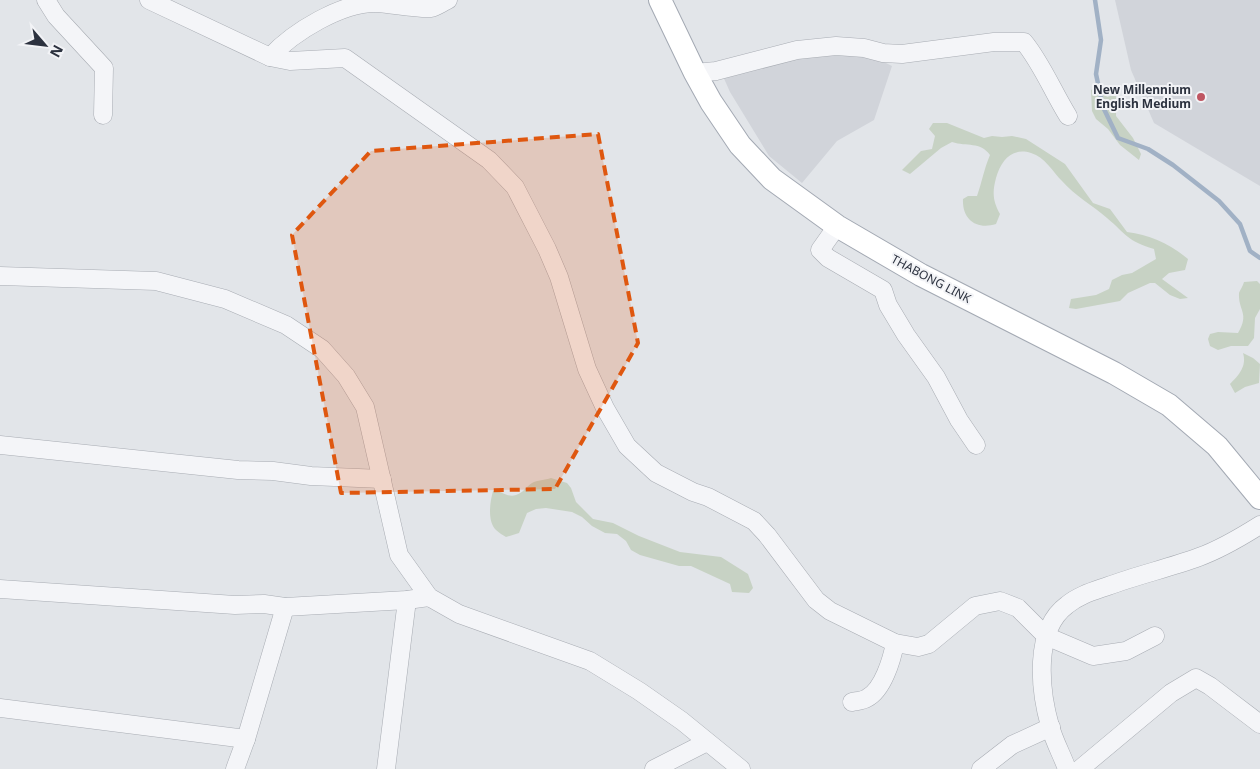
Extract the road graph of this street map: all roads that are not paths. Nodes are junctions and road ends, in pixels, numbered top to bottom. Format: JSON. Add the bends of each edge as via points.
{"nodes":[{"id":1,"x":46,"y":0,"type":"edge"},
{"id":2,"x":149,"y":0,"type":"edge"},
{"id":3,"x":448,"y":0,"type":"edge"},
{"id":4,"x":660,"y":0,"type":"edge"},
{"id":5,"x":270,"y":58,"type":"junction"},
{"id":6,"x":695,"y":73,"type":"junction"},
{"id":7,"x":103,"y":115,"type":"dead end"},
{"id":8,"x":1068,"y":116,"type":"dead end"},
{"id":9,"x":837,"y":226,"type":"junction"},
{"id":10,"x":0,"y":276,"type":"edge"},
{"id":11,"x":976,"y":445,"type":"dead end"},
{"id":12,"x":0,"y":446,"type":"edge"},
{"id":13,"x":382,"y":478,"type":"junction"},
{"id":14,"x":1260,"y":498,"type":"edge"},
{"id":15,"x":1260,"y":526,"type":"edge"},
{"id":16,"x":0,"y":589,"type":"edge"},
{"id":17,"x":429,"y":597,"type":"junction"},
{"id":18,"x":407,"y":600,"type":"junction"},
{"id":19,"x":285,"y":607,"type":"junction"},
{"id":20,"x":1046,"y":636,"type":"junction"},
{"id":21,"x":1155,"y":636,"type":"dead end"},
{"id":22,"x":895,"y":643,"type":"junction"},
{"id":23,"x":852,"y":702,"type":"dead end"},
{"id":24,"x":0,"y":708,"type":"edge"},
{"id":25,"x":1260,"y":724,"type":"edge"},
{"id":26,"x":1050,"y":727,"type":"junction"},
{"id":27,"x":246,"y":739,"type":"junction"},
{"id":28,"x":707,"y":742,"type":"junction"},
{"id":29,"x":235,"y":769,"type":"edge"},
{"id":30,"x":386,"y":769,"type":"edge"},
{"id":31,"x":654,"y":769,"type":"edge"},
{"id":32,"x":741,"y":769,"type":"edge"},
{"id":33,"x":981,"y":769,"type":"edge"},
{"id":34,"x":1067,"y":769,"type":"edge"},
{"id":35,"x":1080,"y":769,"type":"edge"}],
"edges":[{"from":1,"to":7,"type":"street","via":[[56,16],[104,68]]},
{"from":2,"to":5,"type":"street"},
{"from":3,"to":5,"type":"street","via":[[432,8],[376,3],[358,5],[325,18],[280,47]]},
{"from":4,"to":6,"type":"main road","name":"THABONG LINK"},
{"from":5,"to":22,"type":"street","via":[[290,61],[345,58],[489,160],[515,187],[547,249],[559,277],[587,369],[627,446],[656,473],[754,521],[816,600],[830,611]]},
{"from":6,"to":8,"type":"street","via":[[797,50],[836,46],[902,54],[994,42],[1024,42]]},
{"from":6,"to":9,"type":"main road","name":"THABONG LINK","via":[[740,145],[772,179]]},
{"from":9,"to":11,"type":"street","via":[[820,250],[883,290],[892,312]]},
{"from":9,"to":14,"type":"main road","name":"THABONG LINK","via":[[1169,405],[1217,446]]},
{"from":10,"to":13,"type":"street","via":[[156,281],[225,299],[286,325],[322,349],[346,376],[365,407]]},
{"from":12,"to":13,"type":"street","via":[[238,470]]},
{"from":13,"to":17,"type":"street","via":[[399,555]]},
{"from":15,"to":20,"type":"street","via":[[1200,557],[1083,595],[1066,605],[1054,618]]},
{"from":16,"to":19,"type":"street"},
{"from":17,"to":18,"type":"street"},
{"from":17,"to":28,"type":"street","via":[[458,614],[590,662],[646,696]]},
{"from":18,"to":19,"type":"street"},
{"from":18,"to":30,"type":"street"},
{"from":19,"to":27,"type":"street"},
{"from":20,"to":21,"type":"street","via":[[1093,656],[1126,651]]},
{"from":20,"to":22,"type":"street","via":[[1018,608],[1000,601],[975,606],[929,644],[918,647]]},
{"from":20,"to":26,"type":"street","via":[[1042,661],[1043,693]]},
{"from":22,"to":23,"type":"street","via":[[888,670],[876,690],[868,698]]},
{"from":24,"to":27,"type":"street"},
{"from":25,"to":35,"type":"street","via":[[1196,678],[1170,693]]},
{"from":26,"to":33,"type":"street","via":[[1012,745]]},
{"from":26,"to":34,"type":"street"},
{"from":27,"to":29,"type":"street"},
{"from":28,"to":31,"type":"street"},
{"from":28,"to":32,"type":"street"}]}
